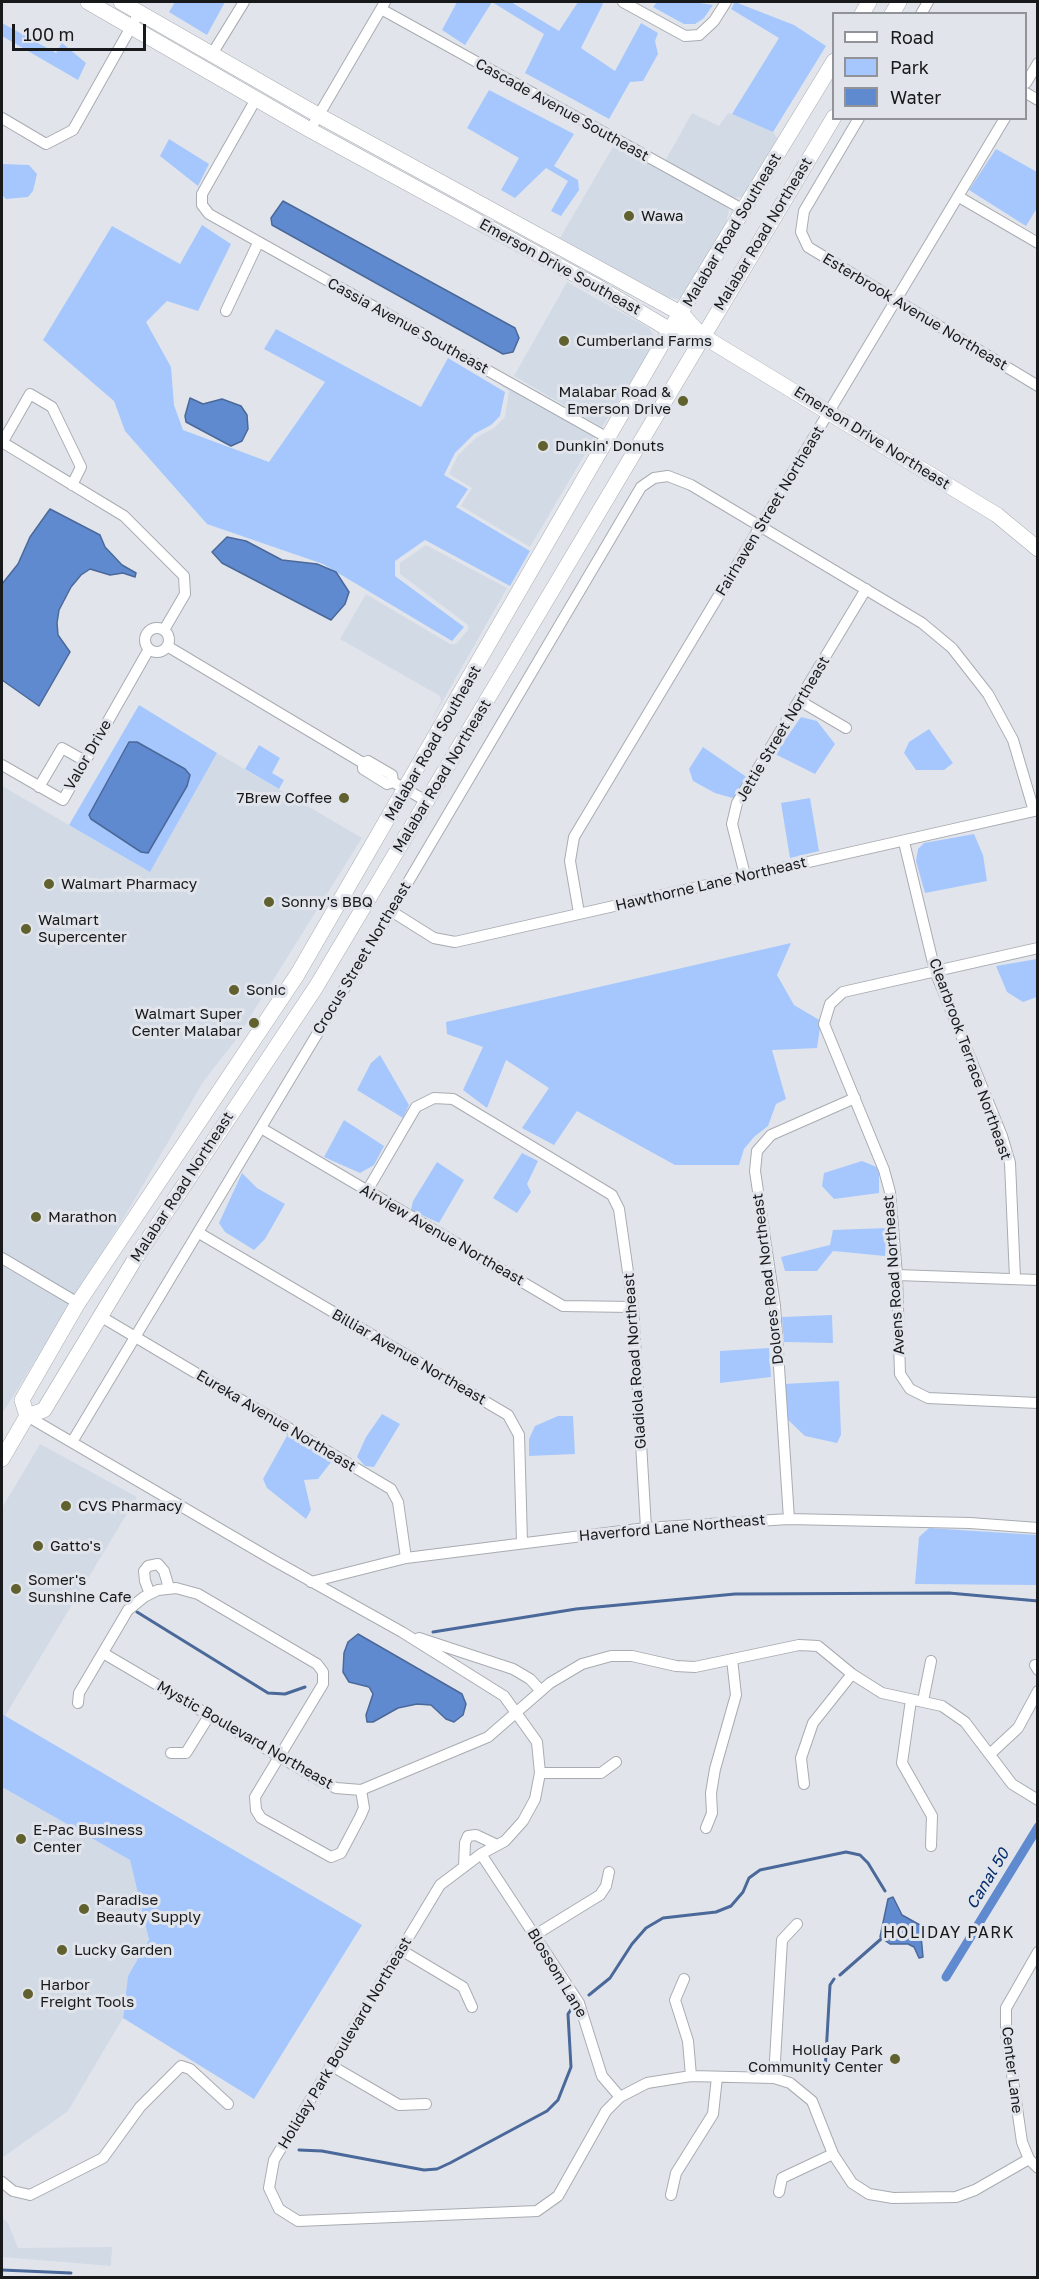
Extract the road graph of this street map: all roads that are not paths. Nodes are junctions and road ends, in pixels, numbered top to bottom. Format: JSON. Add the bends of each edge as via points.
{"nodes":[{"id":1,"x":88,"y":2,"type":"edge"},
{"id":2,"x":121,"y":2,"type":"edge"},
{"id":3,"x":244,"y":2,"type":"edge"},
{"id":4,"x":623,"y":2,"type":"edge"},
{"id":5,"x":726,"y":2,"type":"edge"},
{"id":6,"x":383,"y":5,"type":"edge"},
{"id":7,"x":140,"y":13,"type":"junction"},
{"id":8,"x":132,"y":27,"type":"junction"},
{"id":9,"x":212,"y":54,"type":"junction"},
{"id":10,"x":1038,"y":63,"type":"edge"},
{"id":11,"x":832,"y":64,"type":"edge"},
{"id":12,"x":1027,"y":81,"type":"edge"},
{"id":13,"x":256,"y":99,"type":"junction"},
{"id":14,"x":318,"y":115,"type":"junction"},
{"id":15,"x":2,"y":118,"type":"edge"},
{"id":16,"x":832,"y":120,"type":"edge"},
{"id":17,"x":858,"y":120,"type":"edge"},
{"id":18,"x":1004,"y":120,"type":"edge"},
{"id":19,"x":310,"y":130,"type":"junction"},
{"id":20,"x":959,"y":197,"type":"junction"},
{"id":21,"x":744,"y":210,"type":"junction"},
{"id":22,"x":258,"y":243,"type":"junction"},
{"id":23,"x":1038,"y":243,"type":"edge"},
{"id":24,"x":895,"y":300,"type":"junction"},
{"id":25,"x":226,"y":311,"type":"dead end"},
{"id":26,"x":682,"y":314,"type":"junction"},
{"id":27,"x":670,"y":330,"type":"junction"},
{"id":28,"x":701,"y":335,"type":"junction"},
{"id":29,"x":1038,"y":386,"type":"edge"},
{"id":30,"x":828,"y":412,"type":"junction"},
{"id":31,"x":608,"y":438,"type":"junction"},
{"id":32,"x":2,"y":442,"type":"edge"},
{"id":33,"x":72,"y":485,"type":"junction"},
{"id":34,"x":761,"y":527,"type":"junction"},
{"id":35,"x":1038,"y":549,"type":"edge"},
{"id":36,"x":866,"y":590,"type":"junction"},
{"id":37,"x":164,"y":630,"type":"junction"},
{"id":38,"x":167,"y":646,"type":"junction"},
{"id":39,"x":489,"y":646,"type":"junction"},
{"id":40,"x":149,"y":649,"type":"junction"},
{"id":41,"x":512,"y":659,"type":"junction"},
{"id":42,"x":800,"y":701,"type":"junction"},
{"id":43,"x":846,"y":728,"type":"dead end"},
{"id":44,"x":85,"y":761,"type":"junction"},
{"id":45,"x":2,"y":765,"type":"edge"},
{"id":46,"x":400,"y":785,"type":"junction"},
{"id":47,"x":39,"y":787,"type":"junction"},
{"id":48,"x":428,"y":802,"type":"junction"},
{"id":49,"x":1036,"y":810,"type":"edge"},
{"id":50,"x":904,"y":842,"type":"junction"},
{"id":51,"x":745,"y":875,"type":"junction"},
{"id":52,"x":391,"y":911,"type":"junction"},
{"id":53,"x":579,"y":913,"type":"junction"},
{"id":54,"x":1038,"y":948,"type":"edge"},
{"id":55,"x":935,"y":971,"type":"junction"},
{"id":56,"x":855,"y":1098,"type":"junction"},
{"id":57,"x":261,"y":1128,"type":"junction"},
{"id":58,"x":367,"y":1191,"type":"junction"},
{"id":59,"x":128,"y":1227,"type":"junction"},
{"id":60,"x":199,"y":1233,"type":"junction"},
{"id":61,"x":2,"y":1258,"type":"edge"},
{"id":62,"x":129,"y":1269,"type":"junction"},
{"id":63,"x":897,"y":1275,"type":"junction"},
{"id":64,"x":1015,"y":1278,"type":"junction"},
{"id":65,"x":1038,"y":1280,"type":"edge"},
{"id":66,"x":78,"y":1303,"type":"junction"},
{"id":67,"x":633,"y":1307,"type":"junction"},
{"id":68,"x":99,"y":1316,"type":"junction"},
{"id":69,"x":135,"y":1336,"type":"junction"},
{"id":70,"x":1038,"y":1403,"type":"edge"},
{"id":71,"x":27,"y":1416,"type":"junction"},
{"id":72,"x":72,"y":1442,"type":"junction"},
{"id":73,"x":2,"y":1459,"type":"edge"},
{"id":74,"x":789,"y":1519,"type":"junction"},
{"id":75,"x":646,"y":1528,"type":"junction"},
{"id":76,"x":1038,"y":1528,"type":"edge"},
{"id":77,"x":522,"y":1542,"type":"junction"},
{"id":78,"x":406,"y":1558,"type":"junction"},
{"id":79,"x":311,"y":1582,"type":"junction"},
{"id":80,"x":169,"y":1588,"type":"junction"},
{"id":81,"x":150,"y":1594,"type":"junction"},
{"id":82,"x":402,"y":1632,"type":"junction"},
{"id":83,"x":103,"y":1653,"type":"junction"},
{"id":84,"x":732,"y":1659,"type":"junction"},
{"id":85,"x":931,"y":1661,"type":"dead end"},
{"id":86,"x":852,"y":1674,"type":"junction"},
{"id":87,"x":541,"y":1691,"type":"junction"},
{"id":88,"x":1038,"y":1691,"type":"edge"},
{"id":89,"x":911,"y":1700,"type":"junction"},
{"id":90,"x":923,"y":1701,"type":"junction"},
{"id":91,"x":78,"y":1703,"type":"dead end"},
{"id":92,"x":518,"y":1713,"type":"junction"},
{"id":93,"x":209,"y":1716,"type":"junction"},
{"id":94,"x":171,"y":1753,"type":"dead end"},
{"id":95,"x":990,"y":1754,"type":"junction"},
{"id":96,"x":279,"y":1756,"type":"junction"},
{"id":97,"x":616,"y":1762,"type":"dead end"},
{"id":98,"x":540,"y":1773,"type":"junction"},
{"id":99,"x":804,"y":1784,"type":"dead end"},
{"id":100,"x":361,"y":1790,"type":"junction"},
{"id":101,"x":1038,"y":1800,"type":"edge"},
{"id":102,"x":706,"y":1828,"type":"dead end"},
{"id":103,"x":497,"y":1845,"type":"junction"},
{"id":104,"x":931,"y":1846,"type":"dead end"},
{"id":105,"x":481,"y":1854,"type":"junction"},
{"id":106,"x":464,"y":1867,"type":"junction"},
{"id":107,"x":609,"y":1872,"type":"dead end"},
{"id":108,"x":797,"y":1924,"type":"dead end"},
{"id":109,"x":535,"y":1935,"type":"junction"},
{"id":110,"x":401,"y":1950,"type":"junction"},
{"id":111,"x":1037,"y":1955,"type":"edge"},
{"id":112,"x":684,"y":1979,"type":"dead end"},
{"id":113,"x":472,"y":2007,"type":"dead end"},
{"id":114,"x":332,"y":2066,"type":"junction"},
{"id":115,"x":691,"y":2076,"type":"junction"},
{"id":116,"x":717,"y":2077,"type":"junction"},
{"id":117,"x":774,"y":2078,"type":"junction"},
{"id":118,"x":620,"y":2097,"type":"junction"},
{"id":119,"x":228,"y":2104,"type":"dead end"},
{"id":120,"x":426,"y":2104,"type":"dead end"},
{"id":121,"x":833,"y":2154,"type":"junction"},
{"id":122,"x":1029,"y":2159,"type":"junction"},
{"id":123,"x":1038,"y":2168,"type":"edge"},
{"id":124,"x":2,"y":2182,"type":"edge"},
{"id":125,"x":779,"y":2192,"type":"dead end"},
{"id":126,"x":671,"y":2195,"type":"dead end"}],
"edges":[{"from":1,"to":8,"type":"main road","name":"Emerson Drive Southeast"},
{"from":2,"to":7,"type":"main road","name":"Emerson Drive Southeast"},
{"from":3,"to":9,"type":"street"},
{"from":4,"to":5,"type":"street","via":[[685,36],[699,35]]},
{"from":6,"to":14,"type":"street"},
{"from":6,"to":21,"type":"street","name":"Cascade Avenue Southeast"},
{"from":7,"to":8,"type":"street"},
{"from":7,"to":9,"type":"main road","name":"Emerson Drive Southeast"},
{"from":8,"to":13,"type":"main road","name":"Emerson Drive Southeast"},
{"from":8,"to":15,"type":"street","via":[[73,130],[46,144]]},
{"from":9,"to":14,"type":"main road","name":"Emerson Drive Southeast"},
{"from":10,"to":12,"type":"street"},
{"from":11,"to":21,"type":"main road","name":"Malabar Road Southeast"},
{"from":13,"to":19,"type":"main road","name":"Emerson Drive Southeast"},
{"from":13,"to":22,"type":"street","name":"Cassia Avenue Southeast","via":[[202,194],[202,205],[208,214]]},
{"from":14,"to":19,"type":"street"},
{"from":14,"to":26,"type":"main road","name":"Emerson Drive Southeast"},
{"from":16,"to":28,"type":"main road","name":"Malabar Road Northeast"},
{"from":17,"to":24,"type":"street","name":"Esterbrook Avenue Northeast","via":[[804,211],[801,232],[808,247]]},
{"from":18,"to":20,"type":"street","name":"Fairhaven Street Northeast"},
{"from":19,"to":27,"type":"main road","name":"Emerson Drive Southeast"},
{"from":20,"to":23,"type":"street"},
{"from":20,"to":24,"type":"street","name":"Fairhaven Street Northeast"},
{"from":21,"to":26,"type":"main road","name":"Malabar Road Southeast"},
{"from":22,"to":25,"type":"street"},
{"from":22,"to":31,"type":"street","name":"Cassia Avenue Southeast"},
{"from":24,"to":29,"type":"street","name":"Esterbrook Avenue Northeast"},
{"from":24,"to":30,"type":"street","name":"Fairhaven Street Northeast"},
{"from":26,"to":27,"type":"main road","name":"Malabar Road Southeast"},
{"from":26,"to":28,"type":"main road","name":"Emerson Drive Southeast"},
{"from":27,"to":28,"type":"main road","name":"Emerson Drive Southeast"},
{"from":27,"to":31,"type":"main road","name":"Malabar Road Southeast"},
{"from":28,"to":30,"type":"main road","name":"Emerson Drive Northeast"},
{"from":28,"to":41,"type":"main road","name":"Malabar Road Northeast"},
{"from":30,"to":34,"type":"street","name":"Fairhaven Street Northeast"},
{"from":30,"to":35,"type":"main road","name":"Emerson Drive Northeast","via":[[997,515]]},
{"from":31,"to":39,"type":"main road","name":"Malabar Road Southeast"},
{"from":32,"to":33,"type":"street","name":"Valor Drive"},
{"from":32,"to":33,"type":"street","name":"Valor Drive","via":[[30,394],[52,407],[81,467]]},
{"from":33,"to":37,"type":"street","name":"Valor Drive","via":[[124,516],[184,576],[185,594]]},
{"from":34,"to":36,"type":"street"},
{"from":34,"to":52,"type":"street","name":"Crocus Street Northeast","via":[[681,480],[669,476],[654,478],[641,487]]},
{"from":34,"to":53,"type":"street","name":"Fairhaven Street Northeast","via":[[573,837],[570,861]]},
{"from":36,"to":42,"type":"street","name":"Jettie Street Northeast"},
{"from":36,"to":49,"type":"street","via":[[952,648],[988,693],[1014,740]]},
{"from":37,"to":38,"type":"street","via":[[169,638]]},
{"from":37,"to":40,"type":"street","name":"Valor Drive","via":[[154,628],[148,632],[145,639]]},
{"from":38,"to":40,"type":"street","via":[[161,651]]},
{"from":38,"to":46,"type":"street","via":[[363,764],[363,769],[387,784]]},
{"from":39,"to":41,"type":"main road"},
{"from":39,"to":46,"type":"main road","name":"Malabar Road Southeast"},
{"from":40,"to":44,"type":"street","name":"Valor Drive"},
{"from":41,"to":48,"type":"main road","name":"Malabar Road Northeast"},
{"from":42,"to":43,"type":"street"},
{"from":42,"to":51,"type":"street","name":"Jettie Street Northeast","via":[[736,804],[732,824]]},
{"from":44,"to":47,"type":"street","via":[[62,748]]},
{"from":44,"to":47,"type":"street","name":"Valor Drive","via":[[63,800]]},
{"from":45,"to":47,"type":"street","name":"Valor Drive"},
{"from":46,"to":48,"type":"street"},
{"from":46,"to":59,"type":"main road","name":"Malabar Road Southeast","via":[[297,975]]},
{"from":48,"to":62,"type":"main road","name":"Malabar Road Northeast","via":[[316,987]]},
{"from":49,"to":50,"type":"street","name":"Hawthorne Lane Northeast"},
{"from":50,"to":51,"type":"street","name":"Hawthorne Lane Northeast"},
{"from":50,"to":55,"type":"street","name":"Clearbrook Terrace Northeast"},
{"from":51,"to":53,"type":"street","name":"Hawthorne Lane Northeast"},
{"from":52,"to":53,"type":"street","name":"Hawthorne Lane Northeast","via":[[434,938],[455,942]]},
{"from":52,"to":57,"type":"street","name":"Crocus Street Northeast"},
{"from":54,"to":55,"type":"street"},
{"from":55,"to":56,"type":"street","name":"Avens Road Northeast","via":[[843,992],[830,1004],[824,1024]]},
{"from":55,"to":64,"type":"street","name":"Clearbrook Terrace Northeast","via":[[1010,1163]]},
{"from":56,"to":63,"type":"street","name":"Avens Road Northeast","via":[[890,1192]]},
{"from":56,"to":74,"type":"street","name":"Dolores Road Northeast","via":[[771,1135],[757,1150],[755,1171],[775,1306]]},
{"from":57,"to":58,"type":"street","name":"Airview Avenue Northeast"},
{"from":57,"to":60,"type":"street","name":"Crocus Street Northeast"},
{"from":58,"to":67,"type":"street","name":"Airview Avenue Northeast","via":[[563,1306]]},
{"from":58,"to":67,"type":"street","name":"Gladiola Road Northeast","via":[[416,1107],[434,1098],[453,1099],[612,1195],[619,1209]]},
{"from":59,"to":62,"type":"main road"},
{"from":59,"to":66,"type":"main road","name":"Malabar Road Southeast"},
{"from":60,"to":69,"type":"street","name":"Crocus Street Northeast"},
{"from":60,"to":77,"type":"street","name":"Billiar Avenue Northeast","via":[[508,1415],[519,1435]]},
{"from":61,"to":66,"type":"street"},
{"from":62,"to":68,"type":"main road","name":"Malabar Road Northeast"},
{"from":63,"to":64,"type":"street"},
{"from":63,"to":70,"type":"street","name":"Avens Road Northeast","via":[[900,1374],[910,1389],[928,1398]]},
{"from":64,"to":65,"type":"street"},
{"from":66,"to":71,"type":"main road","name":"Malabar Road Southeast","via":[[22,1400]]},
{"from":67,"to":75,"type":"street","name":"Gladiola Road Northeast"},
{"from":68,"to":69,"type":"street","name":"Eureka Avenue Northeast"},
{"from":68,"to":71,"type":"main road","name":"Malabar Road Northeast","via":[[44,1410]]},
{"from":69,"to":72,"type":"street","name":"Crocus Street Northeast"},
{"from":69,"to":78,"type":"street","name":"Eureka Avenue Northeast","via":[[392,1489],[398,1502]]},
{"from":71,"to":72,"type":"street","name":"Holiday Park Boulevard Northeast"},
{"from":71,"to":73,"type":"main road"},
{"from":72,"to":79,"type":"street","name":"Holiday Park Boulevard Northeast"},
{"from":74,"to":75,"type":"street","name":"Haverford Lane Northeast"},
{"from":74,"to":76,"type":"street","name":"Haverford Lane Northeast","via":[[970,1522]]},
{"from":75,"to":77,"type":"street","name":"Haverford Lane Northeast"},
{"from":77,"to":78,"type":"street","name":"Haverford Lane Northeast"},
{"from":78,"to":79,"type":"street","name":"Haverford Lane Northeast"},
{"from":79,"to":82,"type":"street","name":"Holiday Park Boulevard Northeast"},
{"from":80,"to":81,"type":"street"},
{"from":80,"to":81,"type":"street","via":[[164,1570],[158,1564],[148,1566],[144,1571]]},
{"from":80,"to":96,"type":"street","via":[[198,1594],[317,1664],[323,1672],[323,1684]]},
{"from":81,"to":83,"type":"street","via":[[128,1610]]},
{"from":82,"to":87,"type":"street","name":"Holiday Park Boulevard Northeast","via":[[513,1669]]},
{"from":82,"to":92,"type":"street","name":"Holiday Park Boulevard Northeast","via":[[504,1696]]},
{"from":83,"to":91,"type":"street","via":[[79,1693]]},
{"from":83,"to":93,"type":"street","name":"Mystic Boulevard Northeast"},
{"from":84,"to":86,"type":"street","via":[[799,1645],[818,1646]]},
{"from":84,"to":87,"type":"street","via":[[695,1667],[611,1656],[582,1664]]},
{"from":84,"to":102,"type":"street","via":[[736,1695],[715,1769],[712,1813]]},
{"from":85,"to":90,"type":"street"},
{"from":86,"to":89,"type":"street","via":[[882,1693]]},
{"from":86,"to":99,"type":"street","via":[[813,1723],[801,1758]]},
{"from":87,"to":92,"type":"street"},
{"from":88,"to":95,"type":"street","via":[[1018,1728]]},
{"from":89,"to":90,"type":"street"},
{"from":89,"to":104,"type":"street","via":[[902,1764],[932,1816]]},
{"from":90,"to":95,"type":"street","via":[[942,1706],[965,1722]]},
{"from":92,"to":98,"type":"street","name":"Holiday Park Boulevard Northeast","via":[[537,1742]]},
{"from":92,"to":100,"type":"street","via":[[488,1737]]},
{"from":93,"to":94,"type":"street","via":[[186,1753]]},
{"from":93,"to":96,"type":"street","name":"Mystic Boulevard Northeast"},
{"from":95,"to":101,"type":"street","via":[[1012,1784]]},
{"from":96,"to":100,"type":"street","name":"Mystic Boulevard Northeast","via":[[336,1788]]},
{"from":96,"to":100,"type":"street","via":[[255,1797],[256,1810],[261,1818],[321,1853],[331,1857],[341,1853],[364,1808]]},
{"from":97,"to":98,"type":"street","via":[[601,1773]]},
{"from":98,"to":103,"type":"street","name":"Holiday Park Boulevard Northeast","via":[[535,1799],[523,1821]]},
{"from":103,"to":105,"type":"street","name":"Holiday Park Boulevard Northeast"},
{"from":103,"to":106,"type":"street","via":[[476,1835],[468,1836]]},
{"from":105,"to":106,"type":"street","name":"Holiday Park Boulevard Northeast"},
{"from":105,"to":109,"type":"street","name":"Blossom Lane"},
{"from":106,"to":110,"type":"street","name":"Holiday Park Boulevard Northeast","via":[[440,1885]]},
{"from":107,"to":109,"type":"street","via":[[600,1895]]},
{"from":108,"to":117,"type":"street","via":[[782,1940]]},
{"from":109,"to":118,"type":"street","name":"Blossom Lane","via":[[579,2003],[602,2076]]},
{"from":110,"to":113,"type":"street","via":[[463,1987]]},
{"from":110,"to":114,"type":"street","name":"Holiday Park Boulevard Northeast"},
{"from":111,"to":122,"type":"street","name":"Center Lane","via":[[1006,2008],[1022,2142]]},
{"from":112,"to":115,"type":"street","via":[[675,2000],[688,2041]]},
{"from":114,"to":118,"type":"street","name":"Holiday Park Boulevard Northeast","via":[[274,2160],[269,2188],[279,2209],[298,2221],[537,2211],[558,2196],[606,2110]]},
{"from":114,"to":120,"type":"street","via":[[399,2105]]},
{"from":115,"to":116,"type":"street","name":"Holiday Park Boulevard Northeast"},
{"from":115,"to":118,"type":"street","name":"Holiday Park Boulevard Northeast","via":[[647,2083]]},
{"from":116,"to":117,"type":"street","name":"Holiday Park Boulevard Northeast"},
{"from":116,"to":126,"type":"street","via":[[713,2114],[676,2173]]},
{"from":117,"to":121,"type":"street","name":"Holiday Park Boulevard Northeast","via":[[790,2083],[812,2101]]},
{"from":119,"to":124,"type":"street","via":[[190,2069],[181,2066],[140,2107],[103,2158],[30,2195],[13,2191]]},
{"from":121,"to":122,"type":"street","name":"Holiday Park Boulevard Northeast","via":[[852,2182],[868,2194],[893,2199],[956,2197]]},
{"from":121,"to":125,"type":"street","via":[[782,2178]]},
{"from":122,"to":123,"type":"street"}]}
